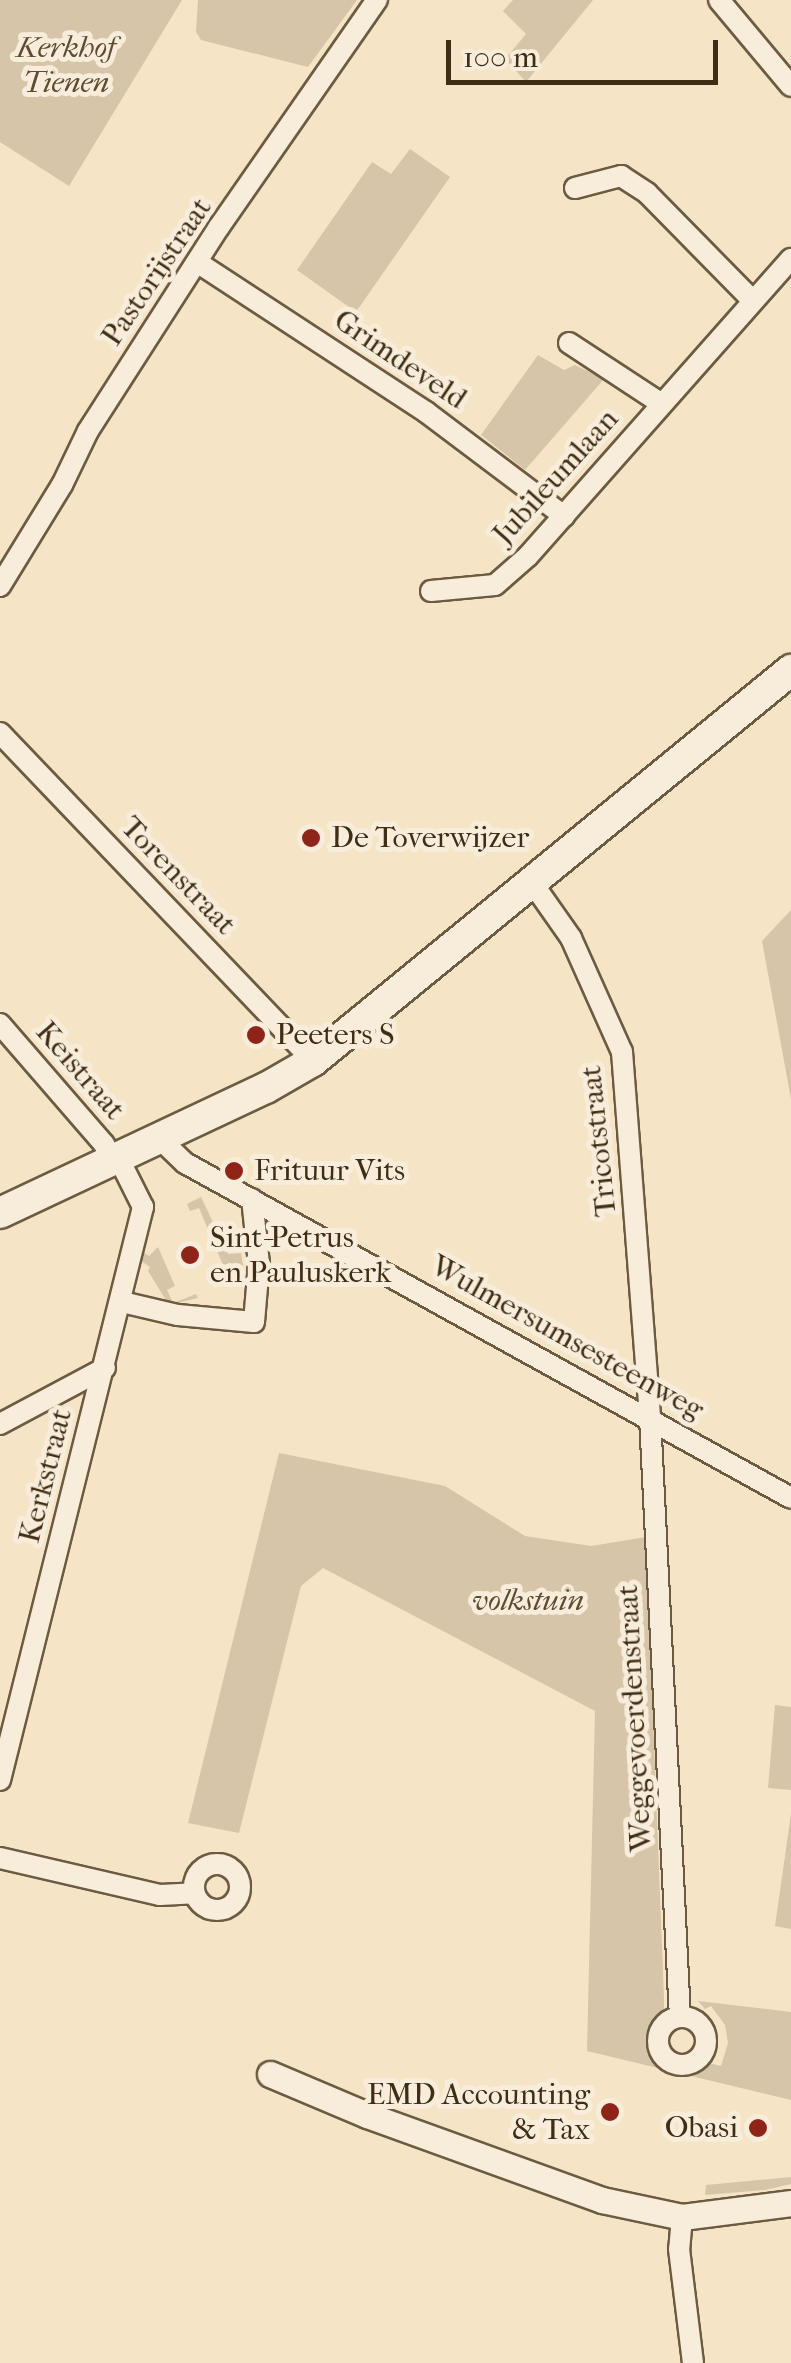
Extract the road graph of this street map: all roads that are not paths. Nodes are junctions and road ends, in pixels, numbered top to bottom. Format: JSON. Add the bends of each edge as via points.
{"nodes":[{"id":1,"x":377,"y":0,"type":"edge"},
{"id":2,"x":719,"y":0,"type":"edge"},
{"id":3,"x":791,"y":86,"type":"edge"},
{"id":4,"x":575,"y":188,"type":"dead end"},
{"id":5,"x":791,"y":259,"type":"edge"},
{"id":6,"x":197,"y":262,"type":"junction"},
{"id":7,"x":753,"y":301,"type":"junction"},
{"id":8,"x":569,"y":343,"type":"dead end"},
{"id":9,"x":662,"y":404,"type":"junction"},
{"id":10,"x":564,"y":516,"type":"junction"},
{"id":11,"x":0,"y":586,"type":"edge"},
{"id":12,"x":431,"y":592,"type":"dead end"},
{"id":13,"x":791,"y":670,"type":"edge"},
{"id":14,"x":0,"y":733,"type":"edge"},
{"id":15,"x":531,"y":881,"type":"junction"},
{"id":16,"x":0,"y":1024,"type":"edge"},
{"id":17,"x":313,"y":1062,"type":"junction"},
{"id":18,"x":160,"y":1139,"type":"junction"},
{"id":19,"x":115,"y":1158,"type":"junction"},
{"id":20,"x":252,"y":1199,"type":"junction"},
{"id":21,"x":0,"y":1214,"type":"edge"},
{"id":22,"x":122,"y":1302,"type":"junction"},
{"id":23,"x":105,"y":1368,"type":"junction"},
{"id":24,"x":650,"y":1417,"type":"junction"},
{"id":25,"x":0,"y":1424,"type":"edge"},
{"id":26,"x":791,"y":1498,"type":"edge"},
{"id":27,"x":0,"y":1780,"type":"edge"},
{"id":28,"x":0,"y":1858,"type":"edge"},
{"id":29,"x":194,"y":1893,"type":"dead end"},
{"id":30,"x":680,"y":2017,"type":"dead end"},
{"id":31,"x":270,"y":2074,"type":"dead end"},
{"id":32,"x":791,"y":2203,"type":"edge"},
{"id":33,"x":682,"y":2218,"type":"junction"},
{"id":34,"x":694,"y":2363,"type":"edge"}],
"edges":[{"from":1,"to":6,"type":"street","name":"Pastorijstraat"},
{"from":2,"to":3,"type":"street"},
{"from":4,"to":7,"type":"street","via":[[621,176],[647,193]]},
{"from":5,"to":7,"type":"street","name":"Jubileumlaan"},
{"from":6,"to":10,"type":"street","name":"Grimdeveld","via":[[426,412]]},
{"from":6,"to":11,"type":"street","name":"Pastorijstraat","via":[[88,431]]},
{"from":7,"to":9,"type":"street","name":"Jubileumlaan"},
{"from":8,"to":9,"type":"street","name":"Jubileumlaan"},
{"from":9,"to":10,"type":"street","name":"Jubileumlaan"},
{"from":10,"to":12,"type":"street","name":"Jubileumlaan","via":[[494,585]]},
{"from":13,"to":15,"type":"main road"},
{"from":14,"to":17,"type":"street","name":"Torenstraat"},
{"from":15,"to":17,"type":"main road"},
{"from":15,"to":24,"type":"street","name":"Tricotstraat","via":[[571,938],[622,1052]]},
{"from":16,"to":19,"type":"street","name":"Keistraat"},
{"from":17,"to":18,"type":"main road"},
{"from":18,"to":19,"type":"main road"},
{"from":18,"to":20,"type":"street","name":"Wulmersumsesteenweg","via":[[185,1164]]},
{"from":19,"to":21,"type":"main road"},
{"from":19,"to":22,"type":"street","name":"Kerkstraat","via":[[143,1206]]},
{"from":20,"to":22,"type":"street","via":[[259,1264],[254,1322]]},
{"from":20,"to":24,"type":"street","name":"Wulmersumsesteenweg"},
{"from":22,"to":23,"type":"street","name":"Kerkstraat"},
{"from":23,"to":25,"type":"street"},
{"from":23,"to":27,"type":"street","name":"Kerkstraat"},
{"from":24,"to":26,"type":"street","name":"Wulmersumsesteenweg"},
{"from":24,"to":30,"type":"street","name":"Weggevoerdenstraat"},
{"from":28,"to":29,"type":"street","via":[[160,1895]]},
{"from":31,"to":33,"type":"street","via":[[602,2200]]},
{"from":32,"to":33,"type":"street"},
{"from":33,"to":34,"type":"street"}]}
